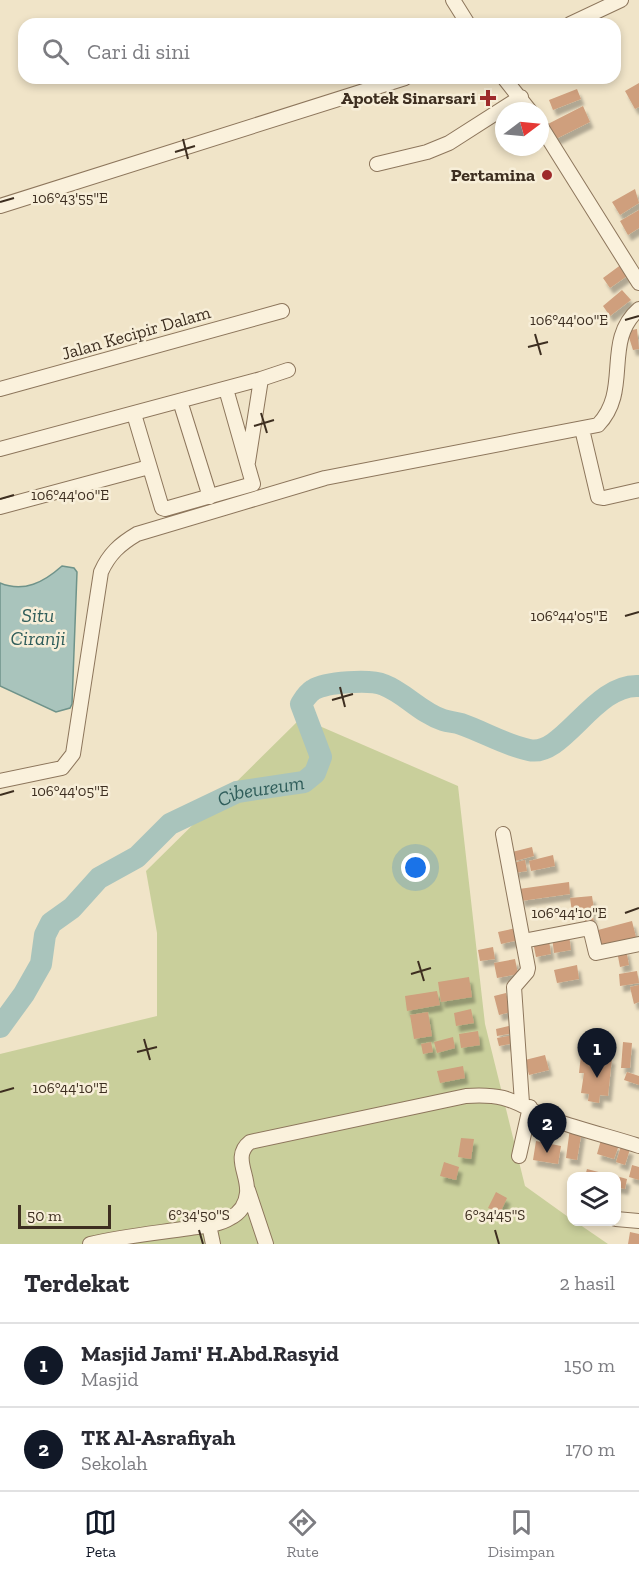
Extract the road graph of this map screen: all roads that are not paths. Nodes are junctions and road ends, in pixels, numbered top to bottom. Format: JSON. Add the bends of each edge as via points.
{"nodes":[{"id":1,"x":621,"y":0,"type":"edge"},
{"id":2,"x":456,"y":1,"type":"edge"},
{"id":3,"x":465,"y":18,"type":"edge"},
{"id":4,"x":583,"y":18,"type":"edge"},
{"id":5,"x":386,"y":84,"type":"edge"},
{"id":6,"x":509,"y":84,"type":"edge"},
{"id":7,"x":521,"y":97,"type":"junction"},
{"id":8,"x":524,"y":102,"type":"edge"},
{"id":9,"x":549,"y":139,"type":"edge"},
{"id":10,"x":378,"y":164,"type":"dead end"},
{"id":11,"x":0,"y":206,"type":"edge"},
{"id":12,"x":635,"y":268,"type":"edge"},
{"id":13,"x":639,"y":283,"type":"edge"},
{"id":14,"x":639,"y":309,"type":"edge"},
{"id":15,"x":282,"y":311,"type":"dead end"},
{"id":16,"x":288,"y":370,"type":"dead end"},
{"id":17,"x":261,"y":379,"type":"junction"},
{"id":18,"x":0,"y":389,"type":"edge"},
{"id":19,"x":226,"y":389,"type":"junction"},
{"id":20,"x":180,"y":401,"type":"junction"},
{"id":21,"x":134,"y":414,"type":"junction"},
{"id":22,"x":582,"y":429,"type":"junction"},
{"id":23,"x":0,"y":449,"type":"edge"},
{"id":24,"x":248,"y":462,"type":"junction"},
{"id":25,"x":149,"y":467,"type":"junction"},
{"id":26,"x":639,"y":490,"type":"edge"},
{"id":27,"x":210,"y":497,"type":"junction"},
{"id":28,"x":0,"y":507,"type":"edge"},
{"id":29,"x":0,"y":781,"type":"edge"},
{"id":30,"x":503,"y":834,"type":"dead end"},
{"id":31,"x":523,"y":941,"type":"junction"},
{"id":32,"x":639,"y":944,"type":"edge"},
{"id":33,"x":526,"y":1105,"type":"junction"},
{"id":34,"x":639,"y":1146,"type":"edge"},
{"id":35,"x":519,"y":1156,"type":"dead end"},
{"id":36,"x":248,"y":1190,"type":"junction"},
{"id":37,"x":621,"y":1219,"type":"edge"},
{"id":38,"x":639,"y":1221,"type":"edge"},
{"id":39,"x":209,"y":1225,"type":"junction"},
{"id":40,"x":166,"y":1238,"type":"edge"},
{"id":41,"x":97,"y":1243,"type":"edge"},
{"id":42,"x":213,"y":1244,"type":"edge"},
{"id":43,"x":266,"y":1244,"type":"edge"}],
"edges":[{"from":1,"to":4,"type":"street"},
{"from":2,"to":3,"type":"street"},
{"from":5,"to":11,"type":"street"},
{"from":6,"to":7,"type":"street"},
{"from":7,"to":8,"type":"street"},
{"from":7,"to":10,"type":"street","via":[[449,143]]},
{"from":9,"to":12,"type":"street"},
{"from":12,"to":13,"type":"street"},
{"from":14,"to":22,"type":"street","via":[[620,333],[610,413],[598,425]]},
{"from":15,"to":18,"type":"street","name":"Jalan Kecipir Dalam"},
{"from":16,"to":17,"type":"street"},
{"from":17,"to":19,"type":"street"},
{"from":17,"to":24,"type":"street"},
{"from":19,"to":20,"type":"street"},
{"from":19,"to":24,"type":"street"},
{"from":20,"to":21,"type":"street"},
{"from":20,"to":27,"type":"street"},
{"from":21,"to":23,"type":"street"},
{"from":21,"to":25,"type":"street"},
{"from":22,"to":26,"type":"street","via":[[598,497]]},
{"from":22,"to":29,"type":"street","via":[[324,478],[137,534],[123,542],[101,572],[70,760],[62,768]]},
{"from":24,"to":27,"type":"street","via":[[253,484]]},
{"from":25,"to":27,"type":"street","via":[[164,509]]},
{"from":25,"to":28,"type":"street"},
{"from":30,"to":31,"type":"street"},
{"from":31,"to":32,"type":"street","via":[[590,928],[596,953]]},
{"from":31,"to":33,"type":"street","via":[[527,972],[513,987]]},
{"from":33,"to":34,"type":"street","via":[[553,1119]]},
{"from":33,"to":35,"type":"street"},
{"from":33,"to":36,"type":"street","via":[[503,1096],[466,1096],[250,1142],[243,1147],[241,1157]]},
{"from":36,"to":39,"type":"street","via":[[238,1212],[230,1219]]},
{"from":36,"to":43,"type":"street"},
{"from":37,"to":38,"type":"street"},
{"from":39,"to":40,"type":"street"},
{"from":39,"to":42,"type":"street"},
{"from":40,"to":41,"type":"street"}]}
